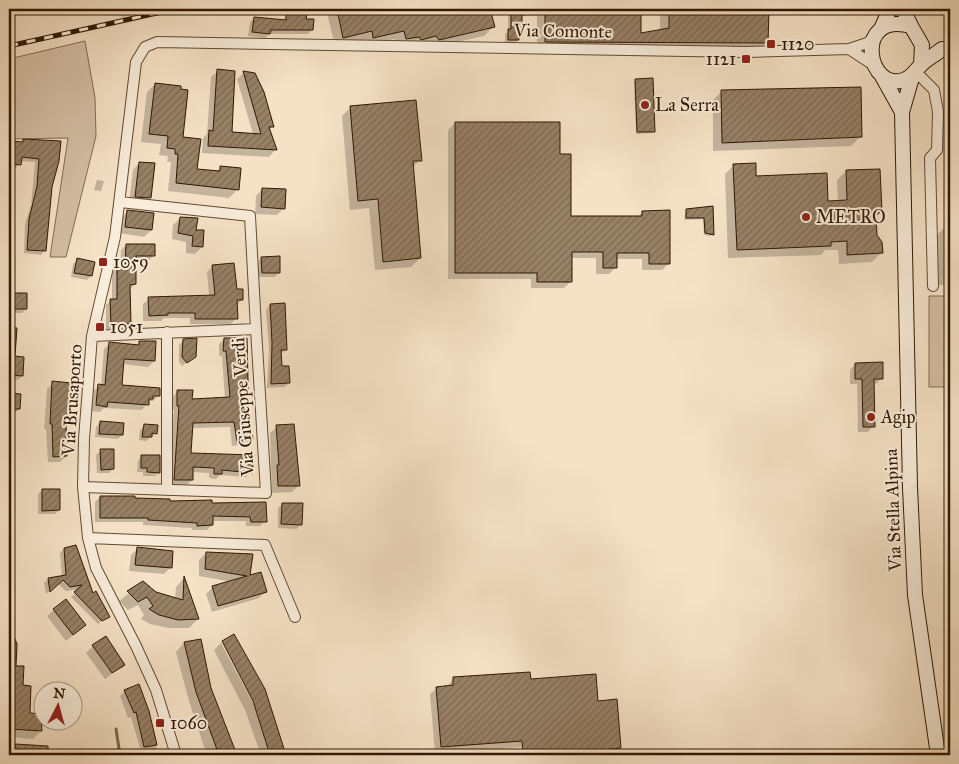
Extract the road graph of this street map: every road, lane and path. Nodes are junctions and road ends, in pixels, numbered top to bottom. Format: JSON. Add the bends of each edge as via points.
{"nodes":[{"id":1,"x":890,"y":9,"type":"edge"},
{"id":2,"x":903,"y":9,"type":"edge"},
{"id":3,"x":911,"y":26,"type":"junction"},
{"id":4,"x":878,"y":33,"type":"junction"},
{"id":5,"x":920,"y":40,"type":"junction"},
{"id":6,"x":157,"y":42,"type":"joint"},
{"id":7,"x":849,"y":49,"type":"junction"},
{"id":8,"x":946,"y":49,"type":"edge"},
{"id":9,"x":872,"y":64,"type":"junction"},
{"id":10,"x":917,"y":70,"type":"junction"},
{"id":11,"x":882,"y":76,"type":"junction"},
{"id":12,"x":902,"y":112,"type":"junction"},
{"id":13,"x":120,"y":202,"type":"junction"},
{"id":14,"x":933,"y":286,"type":"dead end"},
{"id":15,"x":256,"y":328,"type":"junction"},
{"id":16,"x":167,"y":332,"type":"junction"},
{"id":17,"x":92,"y":336,"type":"junction"},
{"id":18,"x":83,"y":488,"type":"junction"},
{"id":19,"x":167,"y":489,"type":"junction"},
{"id":20,"x":88,"y":538,"type":"junction"},
{"id":21,"x":295,"y":617,"type":"dead end"},
{"id":22,"x":176,"y":755,"type":"edge"},
{"id":23,"x":938,"y":755,"type":"edge"}],
"edges":[{"from":1,"to":4,"type":"street"},
{"from":2,"to":3,"type":"street"},
{"from":3,"to":4,"type":"street","via":[[897,22]]},
{"from":3,"to":5,"type":"street"},
{"from":4,"to":7,"type":"street","name":"Via Comonte","via":[[867,42]]},
{"from":4,"to":9,"type":"street","via":[[872,45]]},
{"from":5,"to":8,"type":"street"},
{"from":5,"to":10,"type":"street","via":[[923,53]]},
{"from":6,"to":7,"type":"street","name":"Via Comonte","via":[[678,52]]},
{"from":6,"to":13,"type":"street","name":"Via Brusaporto","via":[[145,47],[136,62]]},
{"from":7,"to":9,"type":"street"},
{"from":8,"to":10,"type":"street"},
{"from":9,"to":11,"type":"street"},
{"from":10,"to":11,"type":"street","via":[[901,80]]},
{"from":10,"to":12,"type":"street","name":"Via Stella Alpina"},
{"from":10,"to":14,"type":"street","via":[[934,90],[938,112],[937,150],[930,158]]},
{"from":11,"to":12,"type":"street","name":"Via Stella Alpina"},
{"from":12,"to":23,"type":"street","name":"Via Stella Alpina","via":[[915,595]]},
{"from":13,"to":15,"type":"street","via":[[250,216]]},
{"from":13,"to":17,"type":"street","name":"Via Brusaporto"},
{"from":15,"to":16,"type":"street","name":"Via Giuseppe Verdi"},
{"from":15,"to":19,"type":"street","name":"Via Giuseppe Verdi","via":[[266,493]]},
{"from":16,"to":17,"type":"street","name":"Via Giuseppe Verdi"},
{"from":16,"to":19,"type":"street"},
{"from":17,"to":18,"type":"street","name":"Via Brusaporto"},
{"from":18,"to":19,"type":"street","name":"Via Giuseppe Verdi"},
{"from":18,"to":20,"type":"street","name":"Via Brusaporto"},
{"from":20,"to":21,"type":"street","via":[[265,546]]},
{"from":20,"to":22,"type":"street","name":"Via Brusaporto","via":[[96,568],[156,690]]}]}
